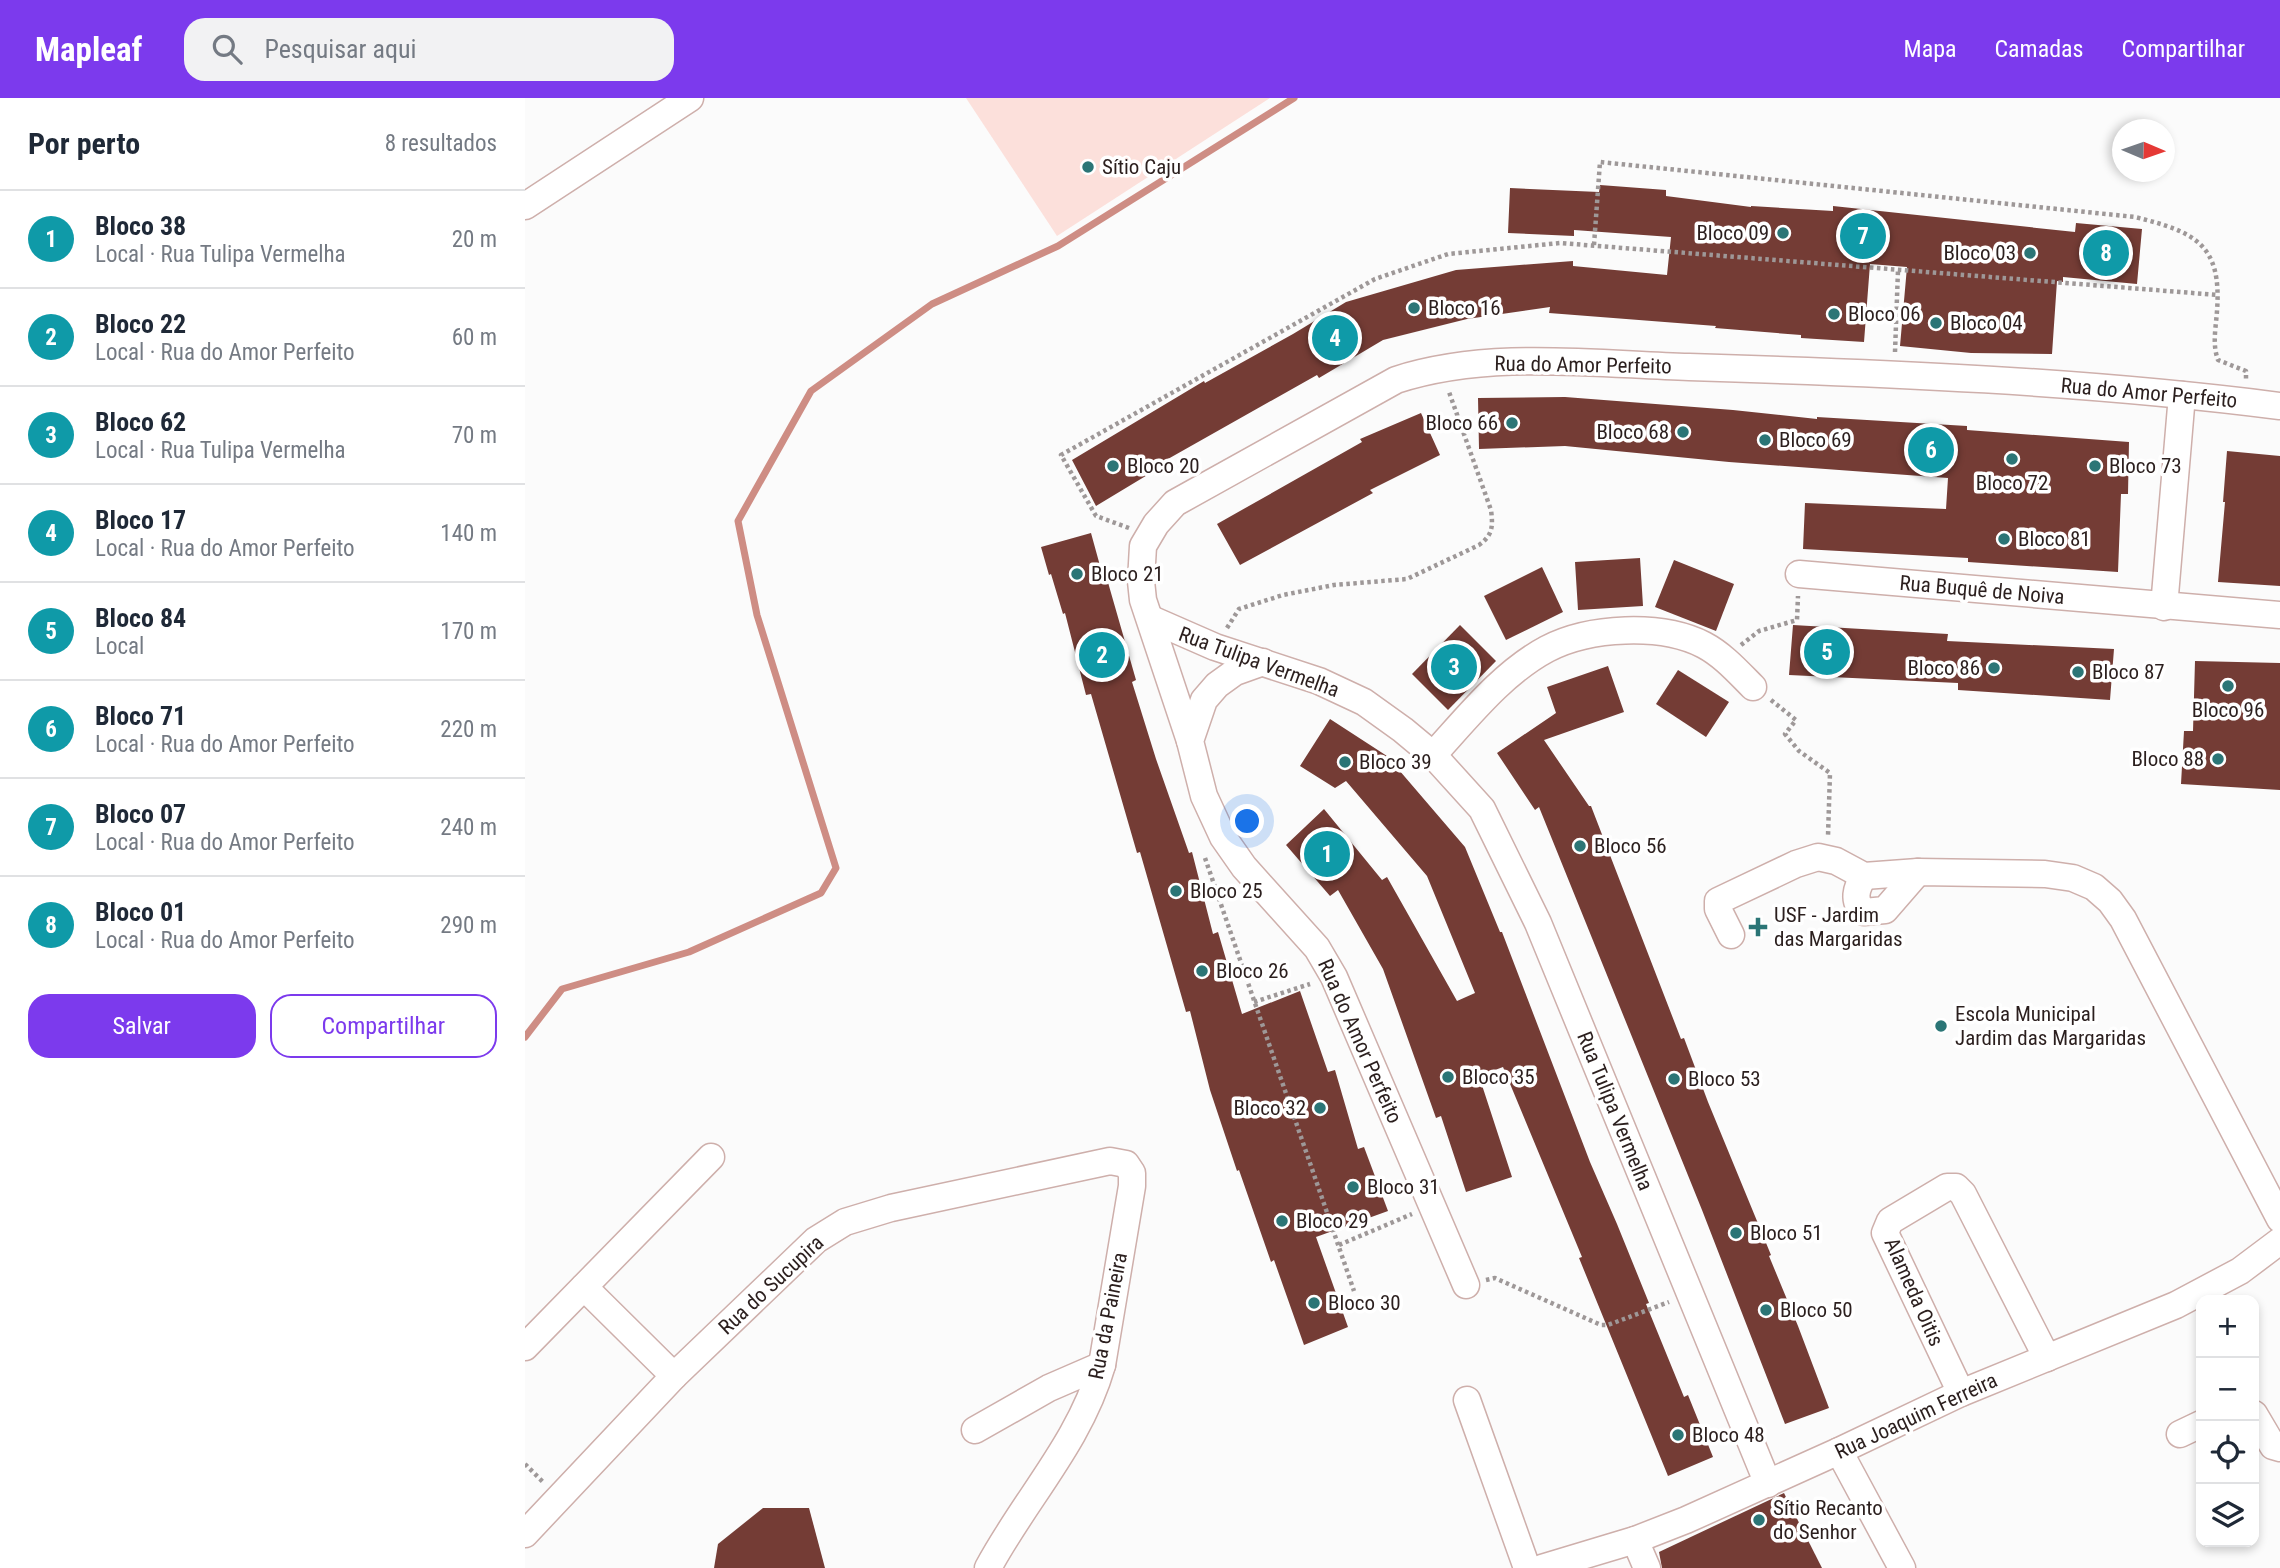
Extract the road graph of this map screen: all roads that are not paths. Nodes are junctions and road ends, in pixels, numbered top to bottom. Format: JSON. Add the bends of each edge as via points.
{"nodes":[{"id":1,"x":690,"y":98,"type":"edge"},
{"id":2,"x":525,"y":206,"type":"edge"},
{"id":3,"x":2182,"y":395,"type":"junction"},
{"id":4,"x":2280,"y":406,"type":"edge"},
{"id":5,"x":1800,"y":574,"type":"dead end"},
{"id":6,"x":2164,"y":607,"type":"junction"},
{"id":7,"x":2280,"y":615,"type":"edge"},
{"id":8,"x":1151,"y":620,"type":"junction"},
{"id":9,"x":1263,"y":662,"type":"junction"},
{"id":10,"x":1753,"y":687,"type":"road end"},
{"id":11,"x":1189,"y":741,"type":"junction"},
{"id":12,"x":1433,"y":755,"type":"junction"},
{"id":13,"x":1918,"y":872,"type":"junction"},
{"id":14,"x":1864,"y":876,"type":"junction"},
{"id":15,"x":1731,"y":935,"type":"dead end"},
{"id":16,"x":712,"y":1157,"type":"dead end"},
{"id":17,"x":1126,"y":1164,"type":"joint"},
{"id":18,"x":2280,"y":1219,"type":"edge"},
{"id":19,"x":2280,"y":1241,"type":"edge"},
{"id":20,"x":1466,"y":1285,"type":"road end"},
{"id":21,"x":584,"y":1287,"type":"junction"},
{"id":22,"x":2207,"y":1295,"type":"edge"},
{"id":23,"x":2196,"y":1302,"type":"edge"},
{"id":24,"x":525,"y":1347,"type":"edge"},
{"id":25,"x":2047,"y":1358,"type":"junction"},
{"id":26,"x":1102,"y":1365,"type":"junction"},
{"id":27,"x":674,"y":1376,"type":"junction"},
{"id":28,"x":1961,"y":1393,"type":"junction"},
{"id":29,"x":1467,"y":1399,"type":"dead end"},
{"id":30,"x":2258,"y":1421,"type":"edge"},
{"id":31,"x":975,"y":1430,"type":"dead end"},
{"id":32,"x":2280,"y":1448,"type":"edge"},
{"id":33,"x":1839,"y":1451,"type":"junction"},
{"id":34,"x":1768,"y":1485,"type":"junction"},
{"id":35,"x":525,"y":1534,"type":"edge"},
{"id":36,"x":1635,"y":1540,"type":"junction"},
{"id":37,"x":988,"y":1568,"type":"edge"},
{"id":38,"x":1527,"y":1568,"type":"edge"},
{"id":39,"x":1542,"y":1568,"type":"edge"},
{"id":40,"x":1647,"y":1568,"type":"edge"},
{"id":41,"x":1902,"y":1568,"type":"edge"}],
"edges":[{"from":1,"to":2,"type":"street"},
{"from":3,"to":4,"type":"street","name":"Rua do Amor Perfeito"},
{"from":3,"to":6,"type":"street"},
{"from":3,"to":8,"type":"street","name":"Rua do Amor Perfeito","via":[[1894,374],[1515,361],[1428,369],[1396,380],[1175,503],[1156,524],[1142,554],[1143,600]]},
{"from":5,"to":6,"type":"street","name":"Rua Buquê de Noiva"},
{"from":6,"to":7,"type":"street","name":"Rua Buquê de Noiva"},
{"from":8,"to":9,"type":"street","name":"Rua Tulipa Vermelha"},
{"from":8,"to":11,"type":"street","name":"Rua do Amor Perfeito"},
{"from":9,"to":11,"type":"street","via":[[1235,672],[1217,685],[1204,700]]},
{"from":9,"to":12,"type":"street","name":"Rua Tulipa Vermelha","via":[[1364,702]]},
{"from":10,"to":12,"type":"street","via":[[1703,645],[1666,633],[1631,630],[1585,636],[1545,650],[1510,675]]},
{"from":11,"to":20,"type":"street","name":"Rua do Amor Perfeito","via":[[1204,796],[1223,836],[1244,867],[1317,948],[1333,977]]},
{"from":12,"to":34,"type":"street","name":"Rua Tulipa Vermelha","via":[[1482,809],[1538,923]]},
{"from":13,"to":14,"type":"street"},
{"from":13,"to":14,"type":"street","via":[[1885,911],[1873,913],[1864,912],[1856,900]]},
{"from":13,"to":18,"type":"street","via":[[2059,876],[2084,881],[2110,901]]},
{"from":14,"to":15,"type":"street","via":[[1818,857],[1796,864],[1718,901]]},
{"from":16,"to":21,"type":"street"},
{"from":17,"to":26,"type":"street","name":"Rua da Paineira","via":[[1132,1186]]},
{"from":17,"to":27,"type":"street","name":"Rua do Sucupira","via":[[1096,1164],[845,1222],[816,1240]]},
{"from":19,"to":22,"type":"street","name":"Rua Joaquim Ferreira"},
{"from":21,"to":24,"type":"street"},
{"from":21,"to":27,"type":"street"},
{"from":23,"to":25,"type":"street","name":"Rua Joaquim Ferreira","via":[[2176,1305]]},
{"from":25,"to":28,"type":"street","name":"Rua Joaquim Ferreira"},
{"from":25,"to":28,"type":"street","name":"Alameda Oitis","via":[[1963,1194],[1956,1187],[1947,1187],[1890,1221],[1885,1233]]},
{"from":26,"to":31,"type":"street","via":[[1049,1388]]},
{"from":26,"to":37,"type":"street","name":"Rua da Paineira","via":[[1066,1448]]},
{"from":27,"to":35,"type":"street","name":"Rua do Sucupira"},
{"from":28,"to":33,"type":"street","name":"Rua Joaquim Ferreira"},
{"from":29,"to":38,"type":"street"},
{"from":30,"to":32,"type":"street","via":[[2273,1446]]},
{"from":33,"to":34,"type":"street","name":"Rua Joaquim Ferreira"},
{"from":33,"to":41,"type":"street"},
{"from":34,"to":36,"type":"street","name":"Rua Joaquim Ferreira"},
{"from":36,"to":39,"type":"street","name":"Rua Joaquim Ferreira"},
{"from":36,"to":40,"type":"street"}]}
